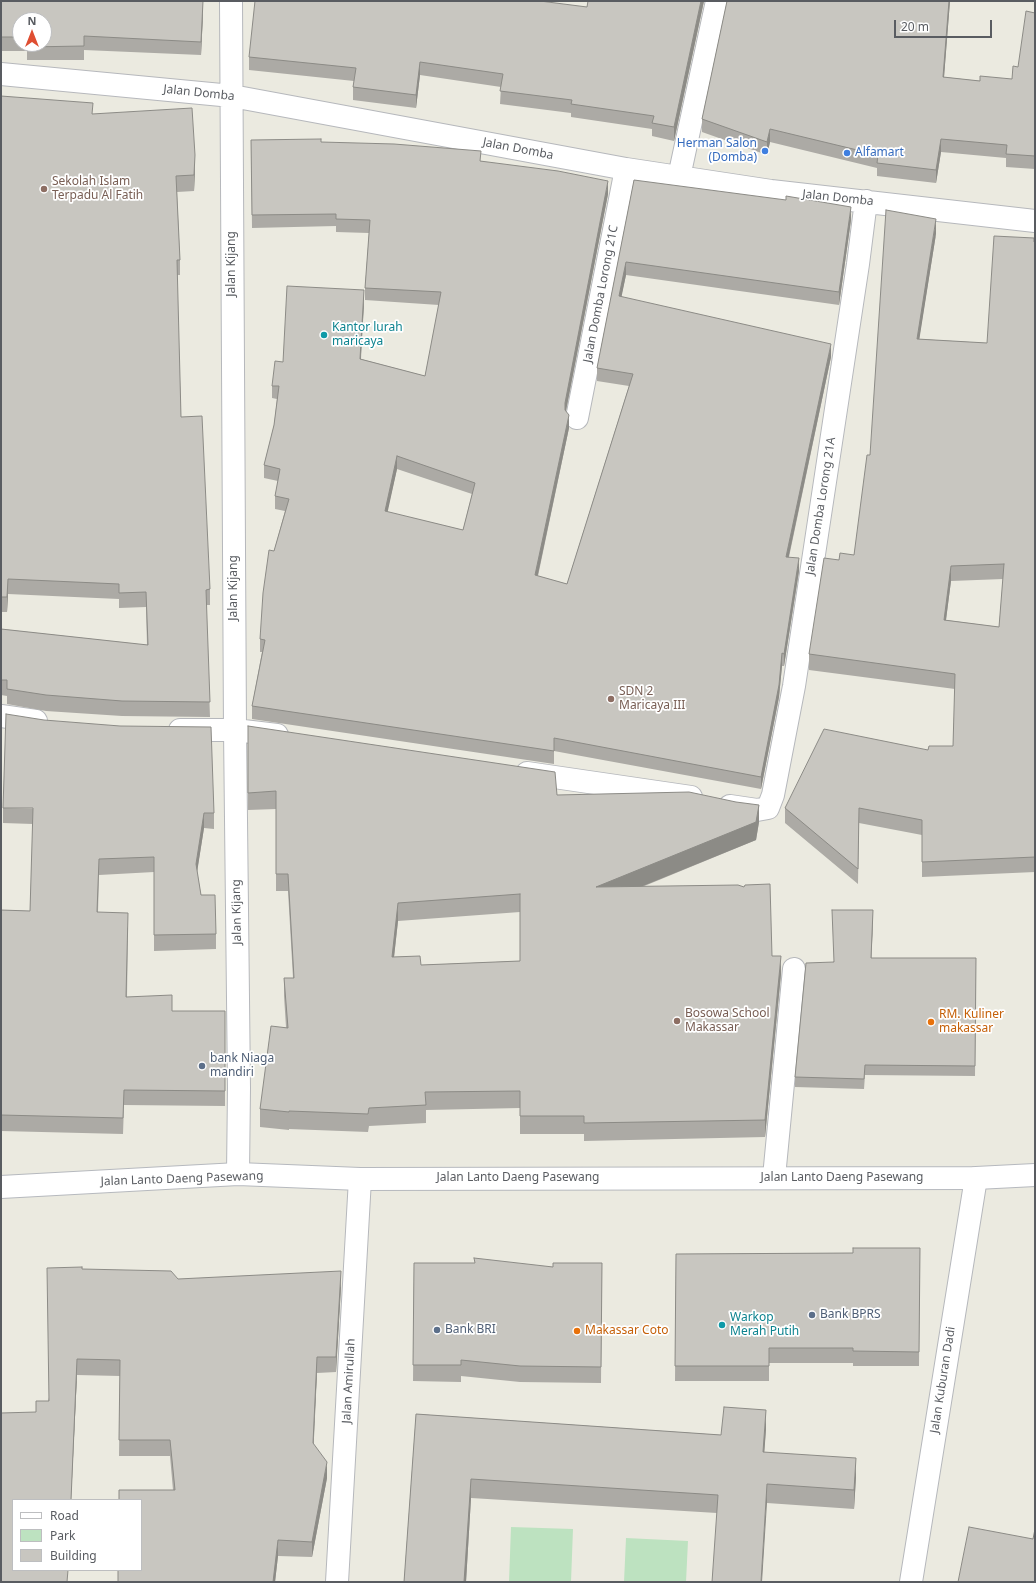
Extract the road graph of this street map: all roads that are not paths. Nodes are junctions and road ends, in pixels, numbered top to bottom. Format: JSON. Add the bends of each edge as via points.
{"nodes":[{"id":1,"x":231,"y":1,"type":"edge"},
{"id":2,"x":717,"y":1,"type":"edge"},
{"id":3,"x":1,"y":74,"type":"edge"},
{"id":4,"x":232,"y":96,"type":"junction"},
{"id":5,"x":626,"y":169,"type":"junction"},
{"id":6,"x":679,"y":177,"type":"junction"},
{"id":7,"x":866,"y":201,"type":"junction"},
{"id":8,"x":1035,"y":221,"type":"edge"},
{"id":9,"x":577,"y":418,"type":"dead end"},
{"id":10,"x":1,"y":716,"type":"edge"},
{"id":11,"x":53,"y":723,"type":"edge"},
{"id":12,"x":159,"y":729,"type":"edge"},
{"id":13,"x":235,"y":730,"type":"junction"},
{"id":14,"x":298,"y":738,"type":"edge"},
{"id":15,"x":508,"y":770,"type":"edge"},
{"id":16,"x":794,"y":969,"type":"dead end"},
{"id":17,"x":238,"y":1174,"type":"junction"},
{"id":18,"x":1035,"y":1176,"type":"edge"},
{"id":19,"x":774,"y":1178,"type":"junction"},
{"id":20,"x":976,"y":1178,"type":"junction"},
{"id":21,"x":360,"y":1179,"type":"junction"},
{"id":22,"x":1,"y":1187,"type":"edge"},
{"id":23,"x":337,"y":1582,"type":"edge"},
{"id":24,"x":911,"y":1582,"type":"edge"}],
"edges":[{"from":1,"to":4,"type":"street","name":"Jalan Kijang"},
{"from":2,"to":6,"type":"street"},
{"from":3,"to":4,"type":"street","name":"Jalan Domba"},
{"from":4,"to":5,"type":"street","name":"Jalan Domba"},
{"from":4,"to":13,"type":"street","name":"Jalan Kijang"},
{"from":5,"to":6,"type":"street","name":"Jalan Domba"},
{"from":5,"to":9,"type":"street","name":"Jalan Domba Lorong 21C"},
{"from":6,"to":7,"type":"street","name":"Jalan Domba","via":[[771,191]]},
{"from":7,"to":8,"type":"street","name":"Jalan Domba"},
{"from":7,"to":15,"type":"street","name":"Jalan Domba Lorong 21A","via":[[794,686],[773,795],[768,808],[739,808],[696,798]]},
{"from":10,"to":11,"type":"street"},
{"from":12,"to":13,"type":"street"},
{"from":13,"to":14,"type":"street"},
{"from":13,"to":17,"type":"street","name":"Jalan Kijang"},
{"from":16,"to":19,"type":"street"},
{"from":17,"to":21,"type":"street","name":"Jalan Lanto Daeng Pasewang"},
{"from":17,"to":22,"type":"street","name":"Jalan Lanto Daeng Pasewang"},
{"from":18,"to":20,"type":"street","name":"Jalan Lanto Daeng Pasewang"},
{"from":19,"to":20,"type":"street","name":"Jalan Lanto Daeng Pasewang"},
{"from":19,"to":21,"type":"street","name":"Jalan Lanto Daeng Pasewang"},
{"from":20,"to":24,"type":"street","name":"Jalan Kuburan Dadi"},
{"from":21,"to":23,"type":"street","name":"Jalan Amirullah"}]}
